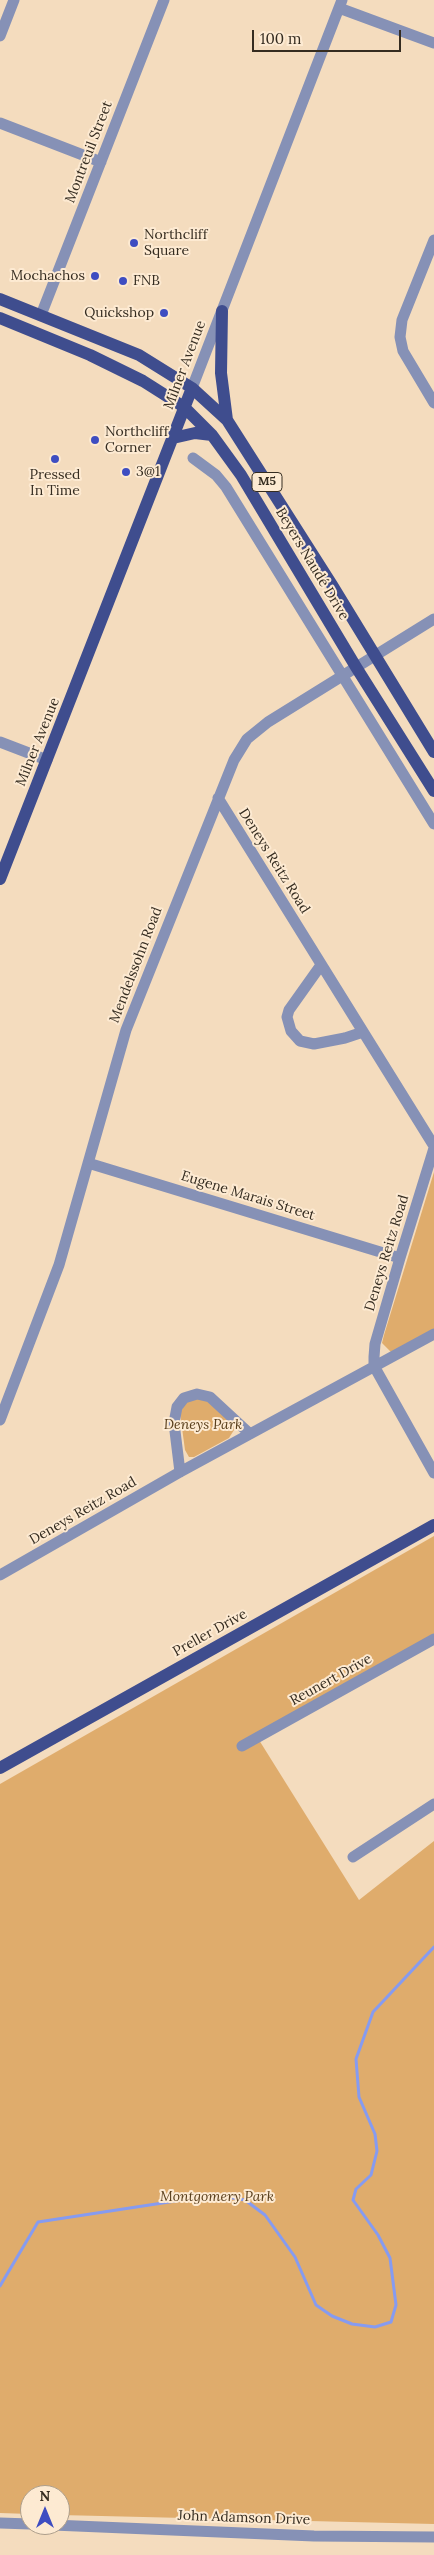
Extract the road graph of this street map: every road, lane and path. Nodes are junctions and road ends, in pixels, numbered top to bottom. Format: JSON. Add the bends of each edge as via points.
{"nodes":[{"id":1,"x":14,"y":0,"type":"edge"},
{"id":2,"x":164,"y":0,"type":"edge"},
{"id":3,"x":340,"y":4,"type":"edge"},
{"id":4,"x":0,"y":36,"type":"edge"},
{"id":5,"x":434,"y":43,"type":"edge"},
{"id":6,"x":0,"y":123,"type":"edge"},
{"id":7,"x":101,"y":162,"type":"junction"},
{"id":8,"x":434,"y":240,"type":"edge"},
{"id":9,"x":0,"y":299,"type":"edge"},
{"id":10,"x":222,"y":311,"type":"junction"},
{"id":11,"x":41,"y":314,"type":"junction"},
{"id":12,"x":0,"y":318,"type":"edge"},
{"id":13,"x":192,"y":388,"type":"junction"},
{"id":14,"x":434,"y":403,"type":"edge"},
{"id":15,"x":184,"y":407,"type":"junction"},
{"id":16,"x":227,"y":420,"type":"junction"},
{"id":17,"x":212,"y":435,"type":"junction"},
{"id":18,"x":173,"y":438,"type":"junction"},
{"id":19,"x":193,"y":458,"type":"dead end"},
{"id":20,"x":434,"y":619,"type":"edge"},
{"id":21,"x":374,"y":656,"type":"junction"},
{"id":22,"x":356,"y":667,"type":"junction"},
{"id":23,"x":343,"y":677,"type":"junction"},
{"id":24,"x":0,"y":742,"type":"edge"},
{"id":25,"x":434,"y":752,"type":"edge"},
{"id":26,"x":47,"y":760,"type":"junction"},
{"id":27,"x":434,"y":792,"type":"edge"},
{"id":28,"x":218,"y":798,"type":"junction"},
{"id":29,"x":434,"y":824,"type":"edge"},
{"id":30,"x":0,"y":880,"type":"edge"},
{"id":31,"x":321,"y":965,"type":"junction"},
{"id":32,"x":363,"y":1032,"type":"junction"},
{"id":33,"x":434,"y":1147,"type":"edge"},
{"id":34,"x":88,"y":1164,"type":"junction"},
{"id":35,"x":400,"y":1258,"type":"junction"},
{"id":36,"x":434,"y":1334,"type":"edge"},
{"id":37,"x":374,"y":1366,"type":"junction"},
{"id":38,"x":0,"y":1420,"type":"edge"},
{"id":39,"x":250,"y":1434,"type":"junction"},
{"id":40,"x":180,"y":1472,"type":"junction"},
{"id":41,"x":434,"y":1473,"type":"edge"},
{"id":42,"x":434,"y":1525,"type":"edge"},
{"id":43,"x":0,"y":1575,"type":"edge"},
{"id":44,"x":434,"y":1639,"type":"edge"},
{"id":45,"x":242,"y":1746,"type":"dead end"},
{"id":46,"x":0,"y":1768,"type":"edge"},
{"id":47,"x":434,"y":1804,"type":"edge"},
{"id":48,"x":352,"y":1856,"type":"dead end"},
{"id":49,"x":0,"y":2523,"type":"edge"},
{"id":50,"x":20,"y":2524,"type":"edge"},
{"id":51,"x":70,"y":2526,"type":"edge"},
{"id":52,"x":434,"y":2537,"type":"edge"}],
"edges":[{"from":1,"to":4,"type":"street"},
{"from":2,"to":7,"type":"street","name":"Montreuil Street"},
{"from":3,"to":5,"type":"street"},
{"from":3,"to":10,"type":"street","name":"Milner Avenue"},
{"from":6,"to":7,"type":"street"},
{"from":7,"to":11,"type":"street","name":"Montreuil Street"},
{"from":8,"to":14,"type":"street","via":[[402,320],[400,337],[403,351]]},
{"from":9,"to":11,"type":"main road","name":"Beyers Naudé Drive","number":"M5"},
{"from":10,"to":13,"type":"street","name":"Milner Avenue"},
{"from":10,"to":16,"type":"main road","via":[[221,373]]},
{"from":11,"to":13,"type":"main road","name":"Beyers Naudé Drive","number":"M5","via":[[139,355]]},
{"from":12,"to":15,"type":"main road","name":"Beyers Naudé Drive","number":"M5","via":[[123,369]]},
{"from":13,"to":15,"type":"main road","name":"Milner Avenue"},
{"from":13,"to":16,"type":"main road","name":"Beyers Naudé Drive","number":"M5"},
{"from":15,"to":17,"type":"main road","name":"Beyers Naudé Drive","number":"M5"},
{"from":15,"to":18,"type":"main road","name":"Milner Avenue"},
{"from":16,"to":21,"type":"main road","name":"Beyers Naudé Drive","number":"M5"},
{"from":17,"to":18,"type":"main road","via":[[195,433]]},
{"from":17,"to":22,"type":"main road","name":"Beyers Naudé Drive","number":"M5","via":[[241,475]]},
{"from":18,"to":26,"type":"main road","name":"Milner Avenue"},
{"from":19,"to":23,"type":"street","via":[[226,486]]},
{"from":20,"to":21,"type":"street","name":"Mendelssohn Road"},
{"from":21,"to":22,"type":"street","name":"Mendelssohn Road"},
{"from":21,"to":25,"type":"main road","name":"Beyers Naudé Drive","number":"M5"},
{"from":22,"to":23,"type":"street","name":"Mendelssohn Road"},
{"from":22,"to":27,"type":"main road","name":"Beyers Naudé Drive","number":"M5"},
{"from":23,"to":28,"type":"street","name":"Mendelssohn Road","via":[[255,731],[239,750]]},
{"from":23,"to":29,"type":"street"},
{"from":24,"to":26,"type":"street"},
{"from":26,"to":30,"type":"main road","name":"Milner Avenue"},
{"from":28,"to":31,"type":"street","name":"Deneys Reitz Road"},
{"from":28,"to":34,"type":"street","name":"Mendelssohn Road","via":[[126,1030]]},
{"from":31,"to":32,"type":"street","name":"Deneys Reitz Road"},
{"from":31,"to":32,"type":"street","via":[[289,1010],[287,1017],[291,1030],[300,1041],[314,1044]]},
{"from":32,"to":33,"type":"street","name":"Deneys Reitz Road"},
{"from":33,"to":35,"type":"street","name":"Deneys Reitz Road"},
{"from":34,"to":35,"type":"street","name":"Eugene Marais Street"},
{"from":34,"to":38,"type":"street","name":"Mendelssohn Road","via":[[57,1272]]},
{"from":35,"to":37,"type":"street","name":"Deneys Reitz Road","via":[[375,1344]]},
{"from":36,"to":37,"type":"street","name":"Deneys Reitz Road"},
{"from":37,"to":39,"type":"street","name":"Deneys Reitz Road"},
{"from":37,"to":41,"type":"street"},
{"from":39,"to":40,"type":"street","name":"Deneys Reitz Road"},
{"from":39,"to":40,"type":"street","via":[[210,1397],[197,1394],[184,1398],[176,1408],[174,1423]]},
{"from":40,"to":43,"type":"street","name":"Deneys Reitz Road"},
{"from":42,"to":46,"type":"main road","name":"Preller Drive"},
{"from":44,"to":45,"type":"street","name":"Reunert Drive"},
{"from":47,"to":48,"type":"street"},
{"from":49,"to":50,"type":"street"},
{"from":51,"to":52,"type":"street","name":"John Adamson Drive","via":[[314,2536]]}]}
